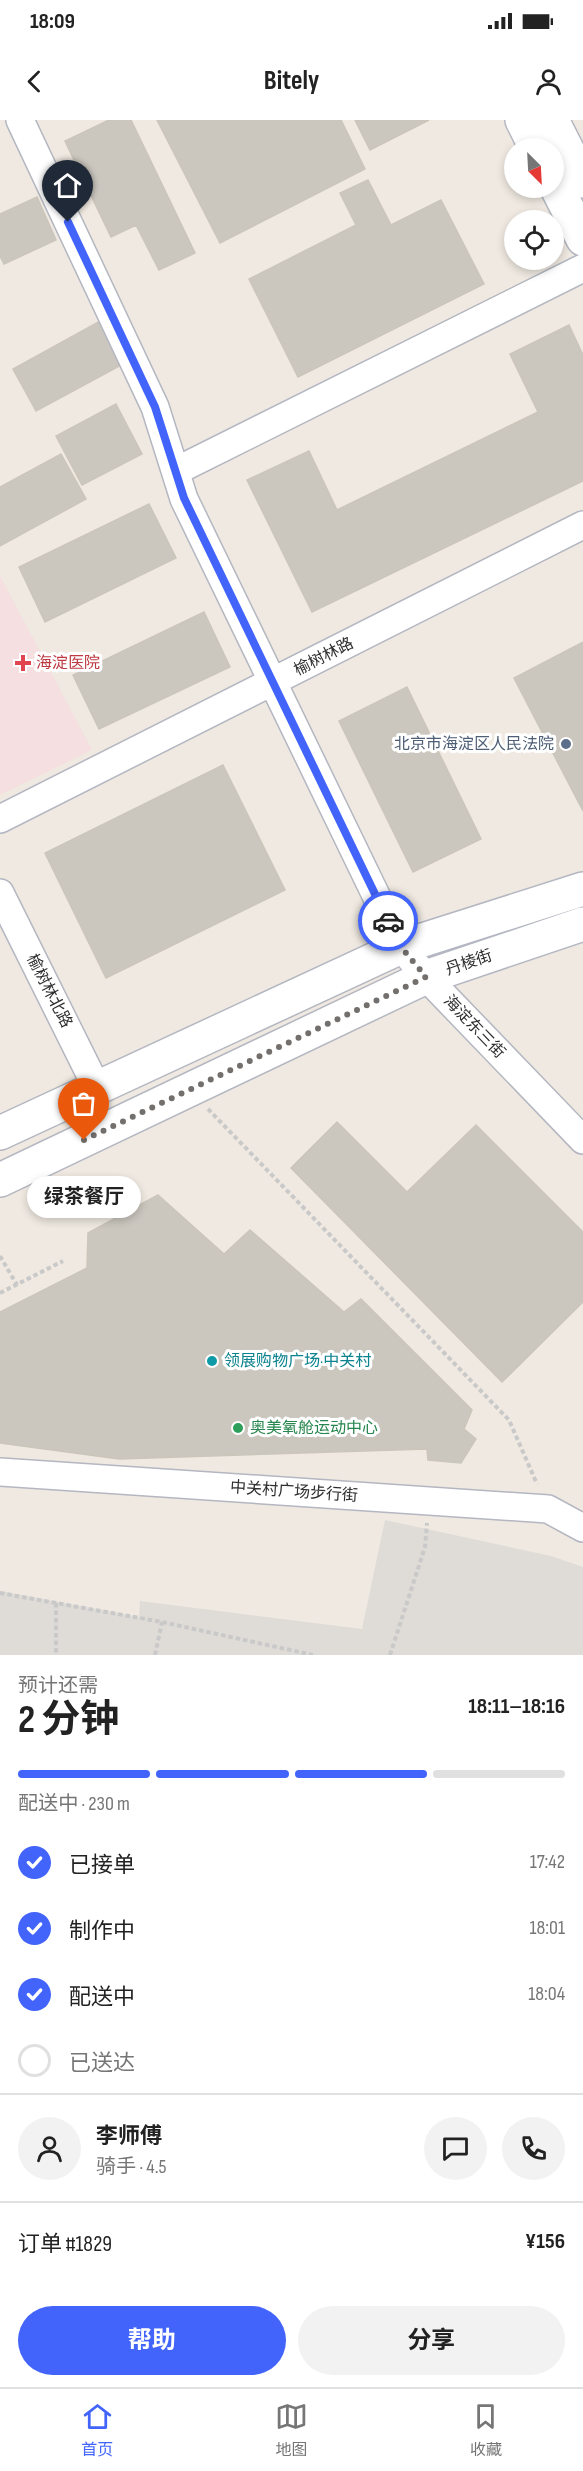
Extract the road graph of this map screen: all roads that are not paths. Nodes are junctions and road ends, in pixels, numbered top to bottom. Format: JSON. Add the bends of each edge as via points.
{"nodes":[{"id":1,"x":20,"y":120,"type":"edge"},
{"id":2,"x":522,"y":120,"type":"edge"},
{"id":3,"x":552,"y":120,"type":"edge"},
{"id":4,"x":531,"y":138,"type":"edge"},
{"id":5,"x":583,"y":181,"type":"edge"},
{"id":6,"x":562,"y":198,"type":"edge"},
{"id":7,"x":583,"y":239,"type":"edge"},
{"id":8,"x":583,"y":268,"type":"edge"},
{"id":9,"x":176,"y":471,"type":"junction"},
{"id":10,"x":583,"y":525,"type":"edge"},
{"id":11,"x":273,"y":682,"type":"junction"},
{"id":12,"x":0,"y":819,"type":"edge"},
{"id":13,"x":583,"y":890,"type":"edge"},
{"id":14,"x":0,"y":893,"type":"edge"},
{"id":15,"x":583,"y":924,"type":"edge"},
{"id":16,"x":401,"y":947,"type":"junction"},
{"id":17,"x":426,"y":977,"type":"junction"},
{"id":18,"x":98,"y":1088,"type":"junction"},
{"id":19,"x":0,"y":1133,"type":"edge"},
{"id":20,"x":583,"y":1140,"type":"edge"},
{"id":21,"x":0,"y":1180,"type":"edge"},
{"id":22,"x":0,"y":1472,"type":"edge"},
{"id":23,"x":583,"y":1528,"type":"edge"}],
"edges":[{"from":1,"to":9,"type":"street","name":"海淀东三街","via":[[155,407]]},
{"from":2,"to":4,"type":"main road"},
{"from":3,"to":5,"type":"main road"},
{"from":6,"to":7,"type":"main road"},
{"from":8,"to":9,"type":"street"},
{"from":9,"to":11,"type":"street","name":"海淀东三街","via":[[184,498]]},
{"from":10,"to":11,"type":"street","name":"榆树林路"},
{"from":11,"to":12,"type":"street","name":"榆树林路"},
{"from":11,"to":16,"type":"street","name":"海淀东三街"},
{"from":13,"to":16,"type":"main road"},
{"from":14,"to":18,"type":"street","name":"榆树林北路"},
{"from":15,"to":17,"type":"main road","name":"丹棱街"},
{"from":16,"to":17,"type":"street","name":"海淀东三街"},
{"from":16,"to":18,"type":"main road"},
{"from":17,"to":20,"type":"street","name":"海淀东三街"},
{"from":17,"to":21,"type":"main road","name":"丹棱街"},
{"from":18,"to":19,"type":"main road"},
{"from":22,"to":23,"type":"street","name":"中关村广场步行街","via":[[548,1509]]}]}
